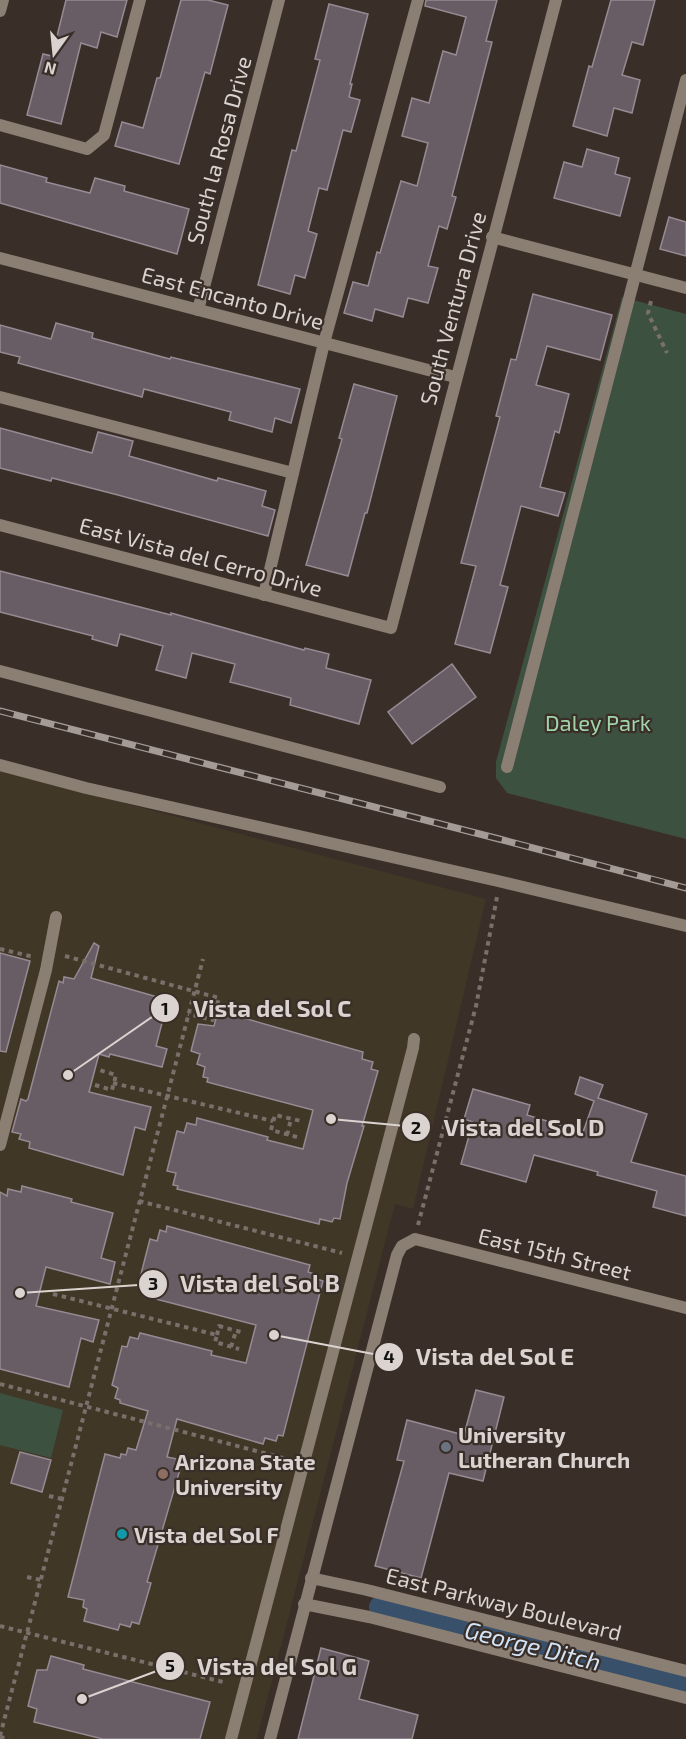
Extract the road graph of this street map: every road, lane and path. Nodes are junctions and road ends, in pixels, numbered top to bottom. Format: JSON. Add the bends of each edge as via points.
{"nodes":[{"id":1,"x":3,"y":0,"type":"edge"},
{"id":2,"x":140,"y":0,"type":"edge"},
{"id":3,"x":279,"y":0,"type":"edge"},
{"id":4,"x":418,"y":0,"type":"edge"},
{"id":5,"x":556,"y":0,"type":"edge"},
{"id":6,"x":0,"y":11,"type":"edge"},
{"id":7,"x":686,"y":80,"type":"edge"},
{"id":8,"x":0,"y":125,"type":"edge"},
{"id":9,"x":492,"y":237,"type":"junction"},
{"id":10,"x":0,"y":258,"type":"edge"},
{"id":11,"x":635,"y":274,"type":"junction"},
{"id":12,"x":686,"y":288,"type":"edge"},
{"id":13,"x":651,"y":301,"type":"dead end"},
{"id":14,"x":198,"y":310,"type":"junction"},
{"id":15,"x":324,"y":343,"type":"junction"},
{"id":16,"x":667,"y":353,"type":"dead end"},
{"id":17,"x":455,"y":377,"type":"junction"},
{"id":18,"x":0,"y":397,"type":"edge"},
{"id":19,"x":293,"y":473,"type":"junction"},
{"id":20,"x":0,"y":525,"type":"edge"},
{"id":21,"x":264,"y":595,"type":"junction"},
{"id":22,"x":391,"y":628,"type":"joint"},
{"id":23,"x":0,"y":671,"type":"edge"},
{"id":24,"x":0,"y":765,"type":"edge"},
{"id":25,"x":507,"y":767,"type":"dead end"},
{"id":26,"x":440,"y":787,"type":"dead end"},
{"id":27,"x":498,"y":881,"type":"junction"},
{"id":28,"x":56,"y":917,"type":"dead end"},
{"id":29,"x":686,"y":926,"type":"edge"},
{"id":30,"x":0,"y":949,"type":"edge"},
{"id":31,"x":49,"y":957,"type":"junction"},
{"id":32,"x":203,"y":959,"type":"dead end"},
{"id":33,"x":195,"y":991,"type":"junction"},
{"id":34,"x":188,"y":1014,"type":"junction"},
{"id":35,"x":414,"y":1039,"type":"dead end"},
{"id":36,"x":99,"y":1070,"type":"dead end"},
{"id":37,"x":113,"y":1083,"type":"junction"},
{"id":38,"x":95,"y":1085,"type":"dead end"},
{"id":39,"x":167,"y":1095,"type":"junction"},
{"id":40,"x":291,"y":1119,"type":"junction"},
{"id":41,"x":273,"y":1121,"type":"junction"},
{"id":42,"x":301,"y":1121,"type":"dead end"},
{"id":43,"x":287,"y":1134,"type":"junction"},
{"id":44,"x":297,"y":1137,"type":"dead end"},
{"id":45,"x":0,"y":1145,"type":"edge"},
{"id":46,"x":139,"y":1202,"type":"junction"},
{"id":47,"x":415,"y":1239,"type":"junction"},
{"id":48,"x":342,"y":1253,"type":"dead end"},
{"id":49,"x":53,"y":1294,"type":"dead end"},
{"id":50,"x":111,"y":1308,"type":"junction"},
{"id":51,"x":686,"y":1308,"type":"edge"},
{"id":52,"x":236,"y":1331,"type":"junction"},
{"id":53,"x":244,"y":1333,"type":"dead end"},
{"id":54,"x":217,"y":1335,"type":"junction"},
{"id":55,"x":231,"y":1347,"type":"junction"},
{"id":56,"x":239,"y":1349,"type":"dead end"},
{"id":57,"x":0,"y":1384,"type":"edge"},
{"id":58,"x":86,"y":1406,"type":"junction"},
{"id":59,"x":287,"y":1459,"type":"dead end"},
{"id":60,"x":49,"y":1496,"type":"dead end"},
{"id":61,"x":62,"y":1499,"type":"junction"},
{"id":62,"x":27,"y":1577,"type":"dead end"},
{"id":63,"x":311,"y":1578,"type":"junction"},
{"id":64,"x":41,"y":1580,"type":"junction"},
{"id":65,"x":304,"y":1604,"type":"junction"},
{"id":66,"x":0,"y":1626,"type":"edge"},
{"id":67,"x":27,"y":1633,"type":"junction"},
{"id":68,"x":686,"y":1671,"type":"edge"},
{"id":69,"x":227,"y":1683,"type":"dead end"},
{"id":70,"x":686,"y":1698,"type":"edge"},
{"id":71,"x":0,"y":1736,"type":"edge"},
{"id":72,"x":9,"y":1739,"type":"edge"},
{"id":73,"x":231,"y":1739,"type":"edge"},
{"id":74,"x":270,"y":1739,"type":"edge"}],
"edges":[{"from":1,"to":6,"type":"street"},
{"from":2,"to":8,"type":"street","via":[[104,135],[87,149]]},
{"from":3,"to":14,"type":"street","name":"South la Rosa Drive"},
{"from":4,"to":15,"type":"street"},
{"from":5,"to":9,"type":"street","name":"South Ventura Drive"},
{"from":7,"to":11,"type":"street"},
{"from":9,"to":11,"type":"street"},
{"from":9,"to":17,"type":"street","name":"South Ventura Drive"},
{"from":10,"to":14,"type":"street","name":"East Encanto Drive"},
{"from":11,"to":12,"type":"street"},
{"from":11,"to":25,"type":"street"},
{"from":13,"to":16,"type":"path","via":[[648,313]]},
{"from":14,"to":15,"type":"street","name":"East Encanto Drive"},
{"from":15,"to":17,"type":"street","name":"East Encanto Drive"},
{"from":15,"to":19,"type":"street"},
{"from":17,"to":22,"type":"street","name":"South Ventura Drive"},
{"from":18,"to":19,"type":"street"},
{"from":19,"to":21,"type":"street"},
{"from":20,"to":21,"type":"street","name":"East Vista del Cerro Drive"},
{"from":21,"to":22,"type":"street","name":"East Vista del Cerro Drive"},
{"from":23,"to":26,"type":"street"},
{"from":24,"to":27,"type":"street","via":[[98,791]]},
{"from":27,"to":29,"type":"street"},
{"from":27,"to":47,"type":"path","via":[[476,1006]]},
{"from":28,"to":31,"type":"street"},
{"from":30,"to":31,"type":"path"},
{"from":31,"to":33,"type":"path","via":[[62,955]]},
{"from":31,"to":45,"type":"street"},
{"from":32,"to":33,"type":"path"},
{"from":33,"to":34,"type":"path"},
{"from":33,"to":34,"type":"path","via":[[219,998],[213,1020]]},
{"from":34,"to":39,"type":"path"},
{"from":35,"to":73,"type":"street"},
{"from":36,"to":37,"type":"path","via":[[116,1075]]},
{"from":37,"to":38,"type":"path","via":[[111,1090]]},
{"from":37,"to":39,"type":"path"},
{"from":39,"to":41,"type":"path"},
{"from":39,"to":46,"type":"path"},
{"from":40,"to":41,"type":"path","via":[[275,1115]]},
{"from":40,"to":42,"type":"path"},
{"from":40,"to":43,"type":"path"},
{"from":41,"to":43,"type":"path","via":[[271,1130]]},
{"from":43,"to":44,"type":"path"},
{"from":46,"to":48,"type":"path"},
{"from":46,"to":50,"type":"path"},
{"from":47,"to":51,"type":"street","name":"East 15th Street"},
{"from":47,"to":63,"type":"street","via":[[402,1246],[397,1255]]},
{"from":49,"to":50,"type":"path"},
{"from":50,"to":54,"type":"path"},
{"from":50,"to":58,"type":"path"},
{"from":52,"to":53,"type":"path"},
{"from":52,"to":54,"type":"path","via":[[219,1326]]},
{"from":52,"to":55,"type":"path"},
{"from":54,"to":55,"type":"path","via":[[215,1342]]},
{"from":55,"to":56,"type":"path"},
{"from":57,"to":58,"type":"path"},
{"from":58,"to":59,"type":"path"},
{"from":58,"to":61,"type":"path"},
{"from":60,"to":61,"type":"path"},
{"from":61,"to":64,"type":"path"},
{"from":62,"to":64,"type":"path"},
{"from":63,"to":65,"type":"street"},
{"from":63,"to":68,"type":"street","name":"East Parkway Boulevard"},
{"from":64,"to":67,"type":"path"},
{"from":65,"to":70,"type":"street","name":"East Parkway Boulevard"},
{"from":65,"to":74,"type":"street"},
{"from":66,"to":67,"type":"path"},
{"from":67,"to":69,"type":"path"},
{"from":67,"to":71,"type":"path"},
{"from":71,"to":72,"type":"path"}]}
